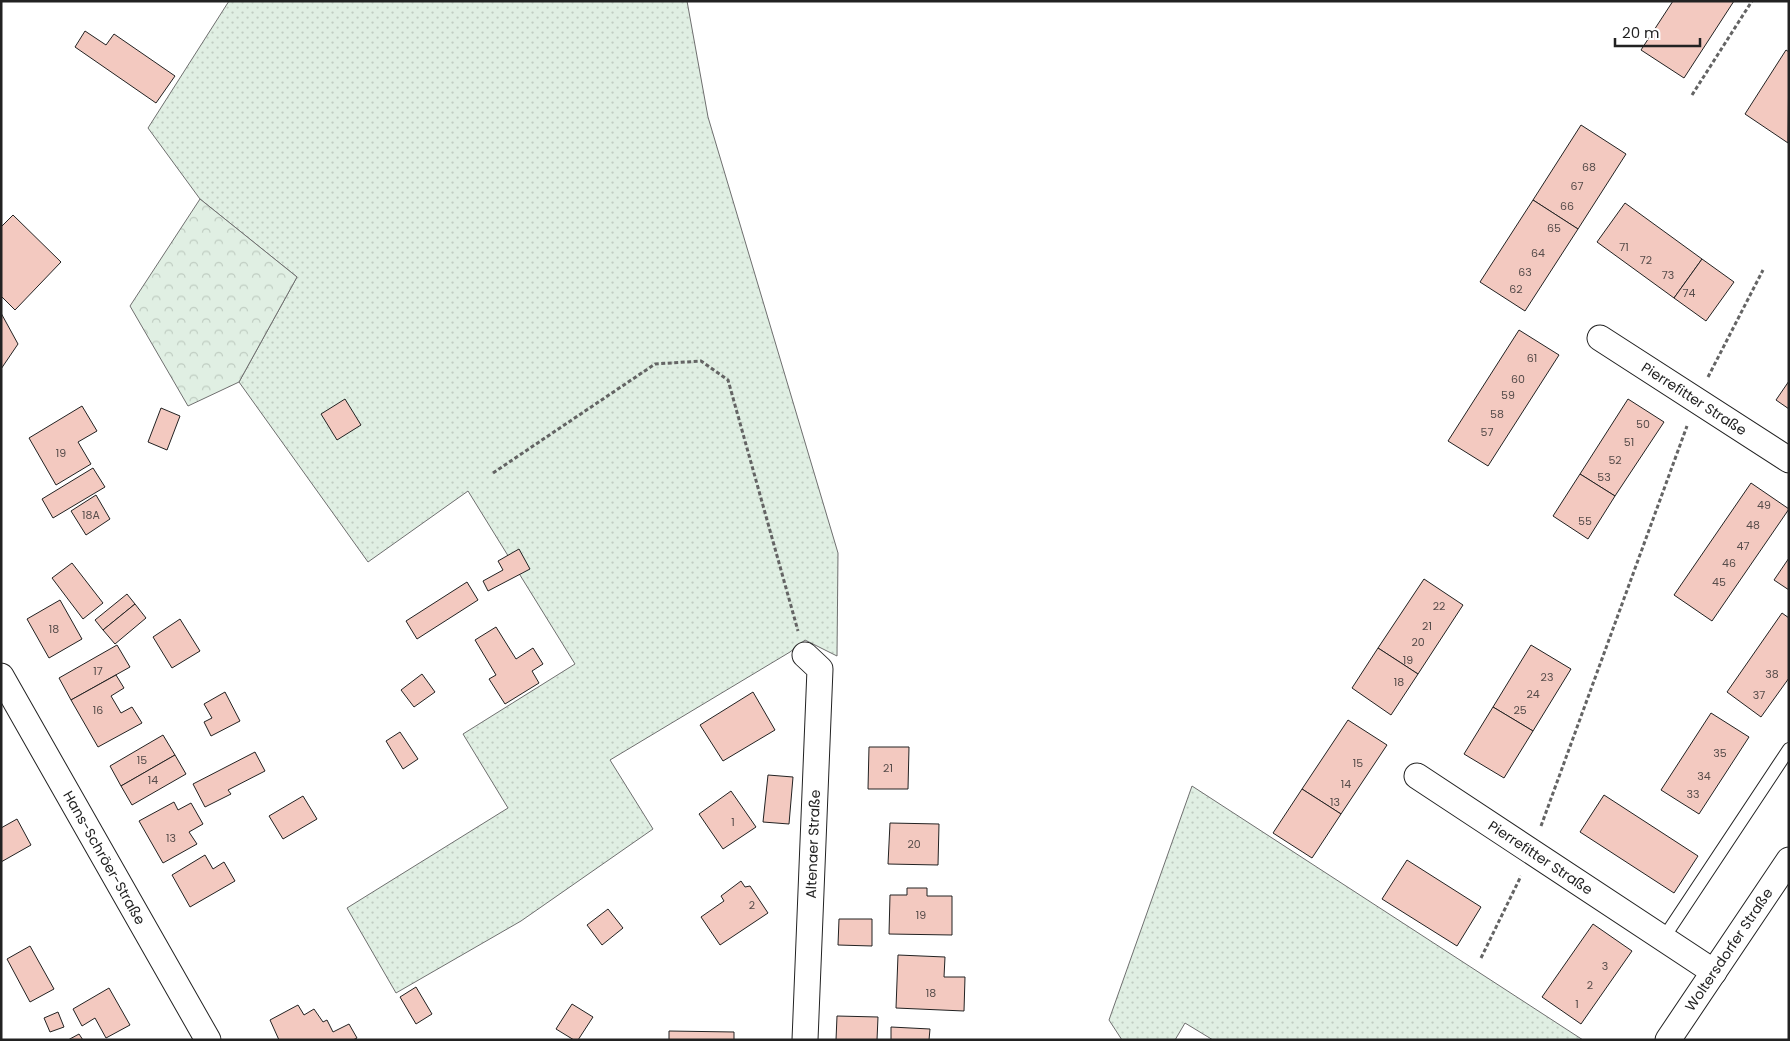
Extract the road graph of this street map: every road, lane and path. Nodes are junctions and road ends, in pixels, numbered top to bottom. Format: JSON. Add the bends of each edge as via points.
{"nodes":[{"id":1,"x":1752,"y":1,"type":"edge"},
{"id":2,"x":1692,"y":95,"type":"dead end"},
{"id":3,"x":1762,"y":270,"type":"dead end"},
{"id":4,"x":1600,"y":338,"type":"dead end"},
{"id":5,"x":1696,"y":401,"type":"junction"},
{"id":6,"x":1789,"y":460,"type":"edge"},
{"id":7,"x":493,"y":473,"type":"dead end"},
{"id":8,"x":805,"y":655,"type":"joint"},
{"id":9,"x":1,"y":676,"type":"edge"},
{"id":10,"x":1789,"y":749,"type":"edge"},
{"id":11,"x":1416,"y":776,"type":"dead end"},
{"id":12,"x":1532,"y":852,"type":"junction"},
{"id":13,"x":1789,"y":860,"type":"edge"},
{"id":14,"x":1663,"y":939,"type":"junction"},
{"id":15,"x":1481,"y":958,"type":"dead end"},
{"id":16,"x":1714,"y":972,"type":"junction"},
{"id":17,"x":208,"y":1040,"type":"edge"},
{"id":18,"x":805,"y":1040,"type":"edge"},
{"id":19,"x":1668,"y":1040,"type":"edge"}],
"edges":[{"from":1,"to":2,"type":"path"},
{"from":3,"to":5,"type":"path"},
{"from":4,"to":5,"type":"street","name":"Pierrefitter Straße"},
{"from":5,"to":6,"type":"street","name":"Pierrefitter Straße"},
{"from":5,"to":12,"type":"path"},
{"from":7,"to":8,"type":"path","via":[[655,364],[701,361],[728,380]]},
{"from":8,"to":18,"type":"street","name":"Altenaer Straße","via":[[820,668]]},
{"from":9,"to":17,"type":"street","name":"Hans-Schröer-Straße"},
{"from":10,"to":14,"type":"lane"},
{"from":11,"to":12,"type":"street","name":"Pierrefitter Straße"},
{"from":12,"to":14,"type":"street","name":"Pierrefitter Straße"},
{"from":12,"to":15,"type":"path"},
{"from":13,"to":16,"type":"street","name":"Woltersdorfer Straße"},
{"from":14,"to":16,"type":"street","name":"Pierrefitter Straße"},
{"from":16,"to":19,"type":"street","name":"Woltersdorfer Straße"}]}
